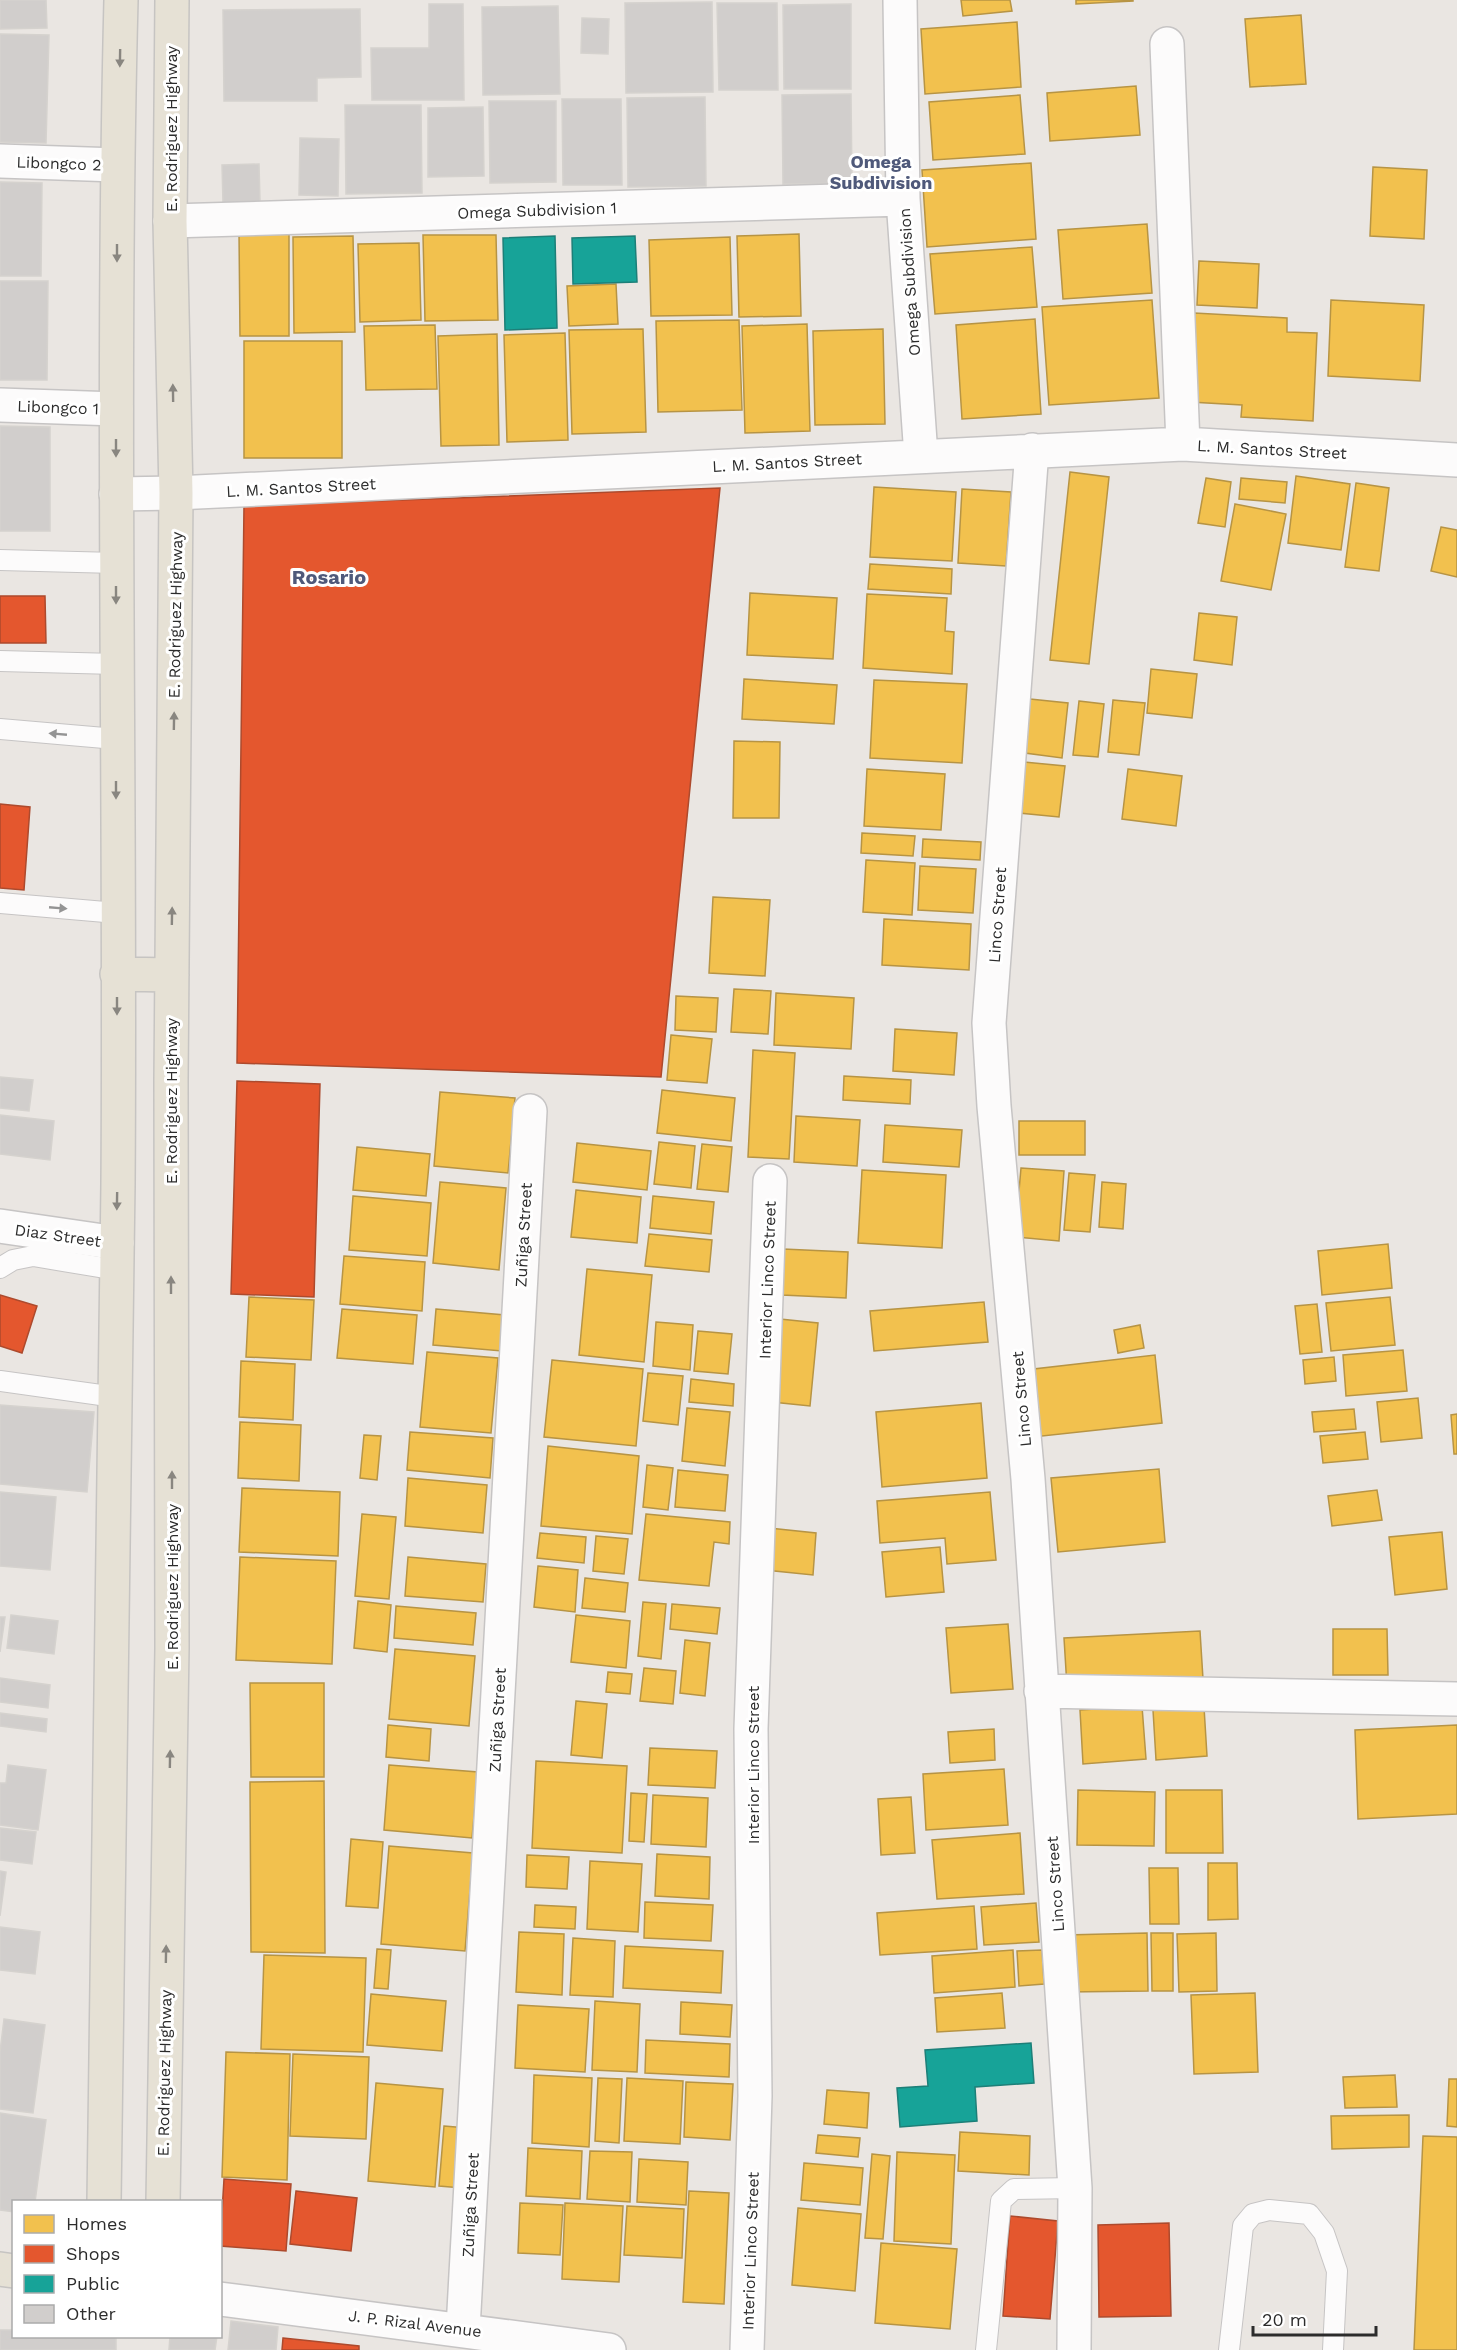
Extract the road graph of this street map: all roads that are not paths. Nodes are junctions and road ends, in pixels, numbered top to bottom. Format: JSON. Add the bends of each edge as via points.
{"nodes":[{"id":1,"x":122,"y":0,"type":"edge"},
{"id":2,"x":172,"y":0,"type":"edge"},
{"id":3,"x":185,"y":0,"type":"edge"},
{"id":4,"x":900,"y":0,"type":"edge"},
{"id":5,"x":1167,"y":44,"type":"dead end"},
{"id":6,"x":0,"y":161,"type":"edge"},
{"id":7,"x":117,"y":165,"type":"junction"},
{"id":8,"x":903,"y":199,"type":"junction"},
{"id":9,"x":170,"y":221,"type":"junction"},
{"id":10,"x":0,"y":405,"type":"edge"},
{"id":11,"x":116,"y":409,"type":"junction"},
{"id":12,"x":1183,"y":444,"type":"junction"},
{"id":13,"x":1032,"y":450,"type":"junction"},
{"id":14,"x":921,"y":456,"type":"junction"},
{"id":15,"x":1457,"y":460,"type":"edge"},
{"id":16,"x":176,"y":493,"type":"junction"},
{"id":17,"x":116,"y":494,"type":"junction"},
{"id":18,"x":0,"y":560,"type":"edge"},
{"id":19,"x":116,"y":563,"type":"junction"},
{"id":20,"x":0,"y":662,"type":"edge"},
{"id":21,"x":116,"y":664,"type":"junction"},
{"id":22,"x":0,"y":729,"type":"edge"},
{"id":23,"x":116,"y":739,"type":"junction"},
{"id":24,"x":0,"y":903,"type":"edge"},
{"id":25,"x":117,"y":913,"type":"junction"},
{"id":26,"x":117,"y":974,"type":"junction"},
{"id":27,"x":172,"y":975,"type":"junction"},
{"id":28,"x":530,"y":1111,"type":"dead end"},
{"id":29,"x":770,"y":1181,"type":"dead end"},
{"id":30,"x":0,"y":1226,"type":"edge"},
{"id":31,"x":117,"y":1256,"type":"junction"},
{"id":32,"x":0,"y":1268,"type":"edge"},
{"id":33,"x":0,"y":1381,"type":"edge"},
{"id":34,"x":115,"y":1397,"type":"junction"},
{"id":35,"x":1041,"y":1691,"type":"junction"},
{"id":36,"x":1457,"y":1699,"type":"edge"},
{"id":37,"x":1075,"y":2188,"type":"junction"},
{"id":38,"x":104,"y":2200,"type":"edge"},
{"id":39,"x":163,"y":2200,"type":"edge"},
{"id":40,"x":222,"y":2299,"type":"edge"},
{"id":41,"x":463,"y":2340,"type":"edge"},
{"id":42,"x":602,"y":2350,"type":"edge"},
{"id":43,"x":609,"y":2350,"type":"edge"},
{"id":44,"x":747,"y":2350,"type":"edge"},
{"id":45,"x":986,"y":2350,"type":"edge"},
{"id":46,"x":1074,"y":2350,"type":"edge"},
{"id":47,"x":1229,"y":2350,"type":"edge"},
{"id":48,"x":1334,"y":2350,"type":"edge"}],
"edges":[{"from":1,"to":7,"type":"main road","one_way":true},
{"from":2,"to":3,"type":"street"},
{"from":2,"to":9,"type":"main road","name":"E. Rodriguez Highway"},
{"from":4,"to":8,"type":"street","name":"Omega Subdivision"},
{"from":5,"to":12,"type":"street"},
{"from":6,"to":7,"type":"street","name":"Libongco 2"},
{"from":7,"to":11,"type":"main road","one_way":true},
{"from":8,"to":9,"type":"street","name":"Omega Subdivision 1"},
{"from":8,"to":14,"type":"street","name":"Omega Subdivision"},
{"from":16,"to":9,"type":"main road","name":"E. Rodriguez Highway","one_way":true},
{"from":10,"to":11,"type":"street","name":"Libongco 1"},
{"from":11,"to":17,"type":"main road","one_way":true},
{"from":12,"to":13,"type":"street","name":"L. M. Santos Street"},
{"from":12,"to":15,"type":"street","name":"L. M. Santos Street"},
{"from":13,"to":14,"type":"street","name":"L. M. Santos Street"},
{"from":13,"to":35,"type":"street","name":"Linco Street","via":[[989,1023],[1028,1479]]},
{"from":14,"to":16,"type":"street","name":"L. M. Santos Street"},
{"from":16,"to":17,"type":"street","name":"L. M. Santos Street"},
{"from":27,"to":16,"type":"main road","name":"E. Rodriguez Highway","one_way":true},
{"from":17,"to":19,"type":"main road"},
{"from":18,"to":19,"type":"lane"},
{"from":19,"to":21,"type":"main road","one_way":true},
{"from":20,"to":21,"type":"lane"},
{"from":21,"to":23,"type":"main road"},
{"from":23,"to":22,"type":"lane","one_way":true},
{"from":23,"to":25,"type":"main road","one_way":true},
{"from":24,"to":25,"type":"lane","one_way":true},
{"from":25,"to":26,"type":"main road"},
{"from":26,"to":27,"type":"main road"},
{"from":26,"to":31,"type":"main road","one_way":true},
{"from":39,"to":27,"type":"main road","name":"E. Rodriguez Highway","one_way":true,"via":[[172,1648]]},
{"from":28,"to":41,"type":"street","name":"Zuñiga Street"},
{"from":29,"to":44,"type":"street","name":"Interior Linco Street","via":[[751,1729],[755,2096]]},
{"from":30,"to":31,"type":"street","name":"Diaz Street"},
{"from":31,"to":32,"type":"lane","via":[[33,1256],[13,1260]]},
{"from":31,"to":34,"type":"main road"},
{"from":33,"to":34,"type":"lane"},
{"from":34,"to":38,"type":"main road"},
{"from":35,"to":36,"type":"street"},
{"from":35,"to":37,"type":"street","name":"Linco Street"},
{"from":37,"to":45,"type":"lane","via":[[1014,2189],[1001,2201]]},
{"from":37,"to":46,"type":"street","name":"Linco Street"},
{"from":40,"to":41,"type":"street","name":"J. P. Rizal Avenue"},
{"from":41,"to":42,"type":"street","name":"J. P. Rizal Avenue"},
{"from":42,"to":43,"type":"street","name":"J. P. Rizal Avenue"},
{"from":47,"to":48,"type":"lane","via":[[1244,2226],[1253,2214],[1269,2210],[1309,2214],[1324,2233],[1337,2271]]}]}
